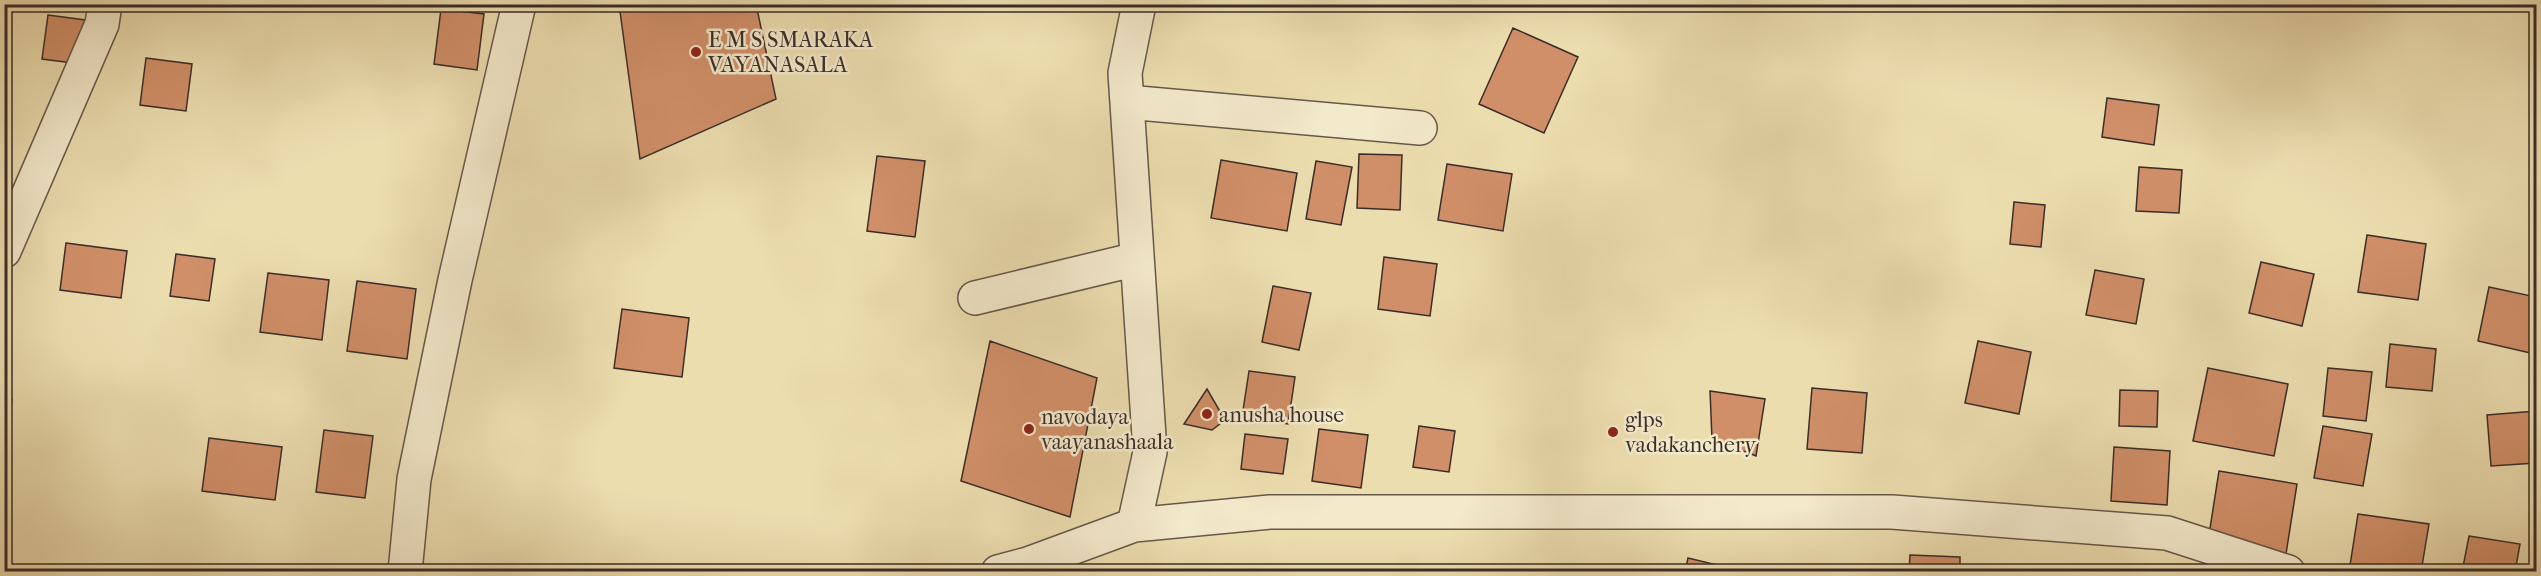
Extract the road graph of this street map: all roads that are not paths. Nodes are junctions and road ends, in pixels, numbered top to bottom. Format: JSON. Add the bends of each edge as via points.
{"nodes":[{"id":1,"x":105,"y":4,"type":"edge"},
{"id":2,"x":519,"y":4,"type":"edge"},
{"id":3,"x":1139,"y":4,"type":"edge"},
{"id":4,"x":1127,"y":102,"type":"junction"},
{"id":5,"x":1420,"y":128,"type":"dead end"},
{"id":6,"x":4,"y":251,"type":"edge"},
{"id":7,"x":1137,"y":259,"type":"junction"},
{"id":8,"x":975,"y":298,"type":"dead end"},
{"id":9,"x":1134,"y":525,"type":"junction"},
{"id":10,"x":405,"y":572,"type":"edge"},
{"id":11,"x":998,"y":572,"type":"edge"},
{"id":12,"x":2288,"y":572,"type":"edge"}],
"edges":[{"from":1,"to":6,"type":"street","via":[[102,24]]},
{"from":2,"to":10,"type":"street","via":[[414,479]]},
{"from":3,"to":4,"type":"street","via":[[1125,73]]},
{"from":4,"to":5,"type":"street"},
{"from":4,"to":7,"type":"street"},
{"from":7,"to":8,"type":"street"},
{"from":7,"to":9,"type":"street","via":[[1150,452]]},
{"from":9,"to":11,"type":"street"},
{"from":9,"to":12,"type":"street","via":[[1270,512],[1892,512],[2167,532]]}]}
